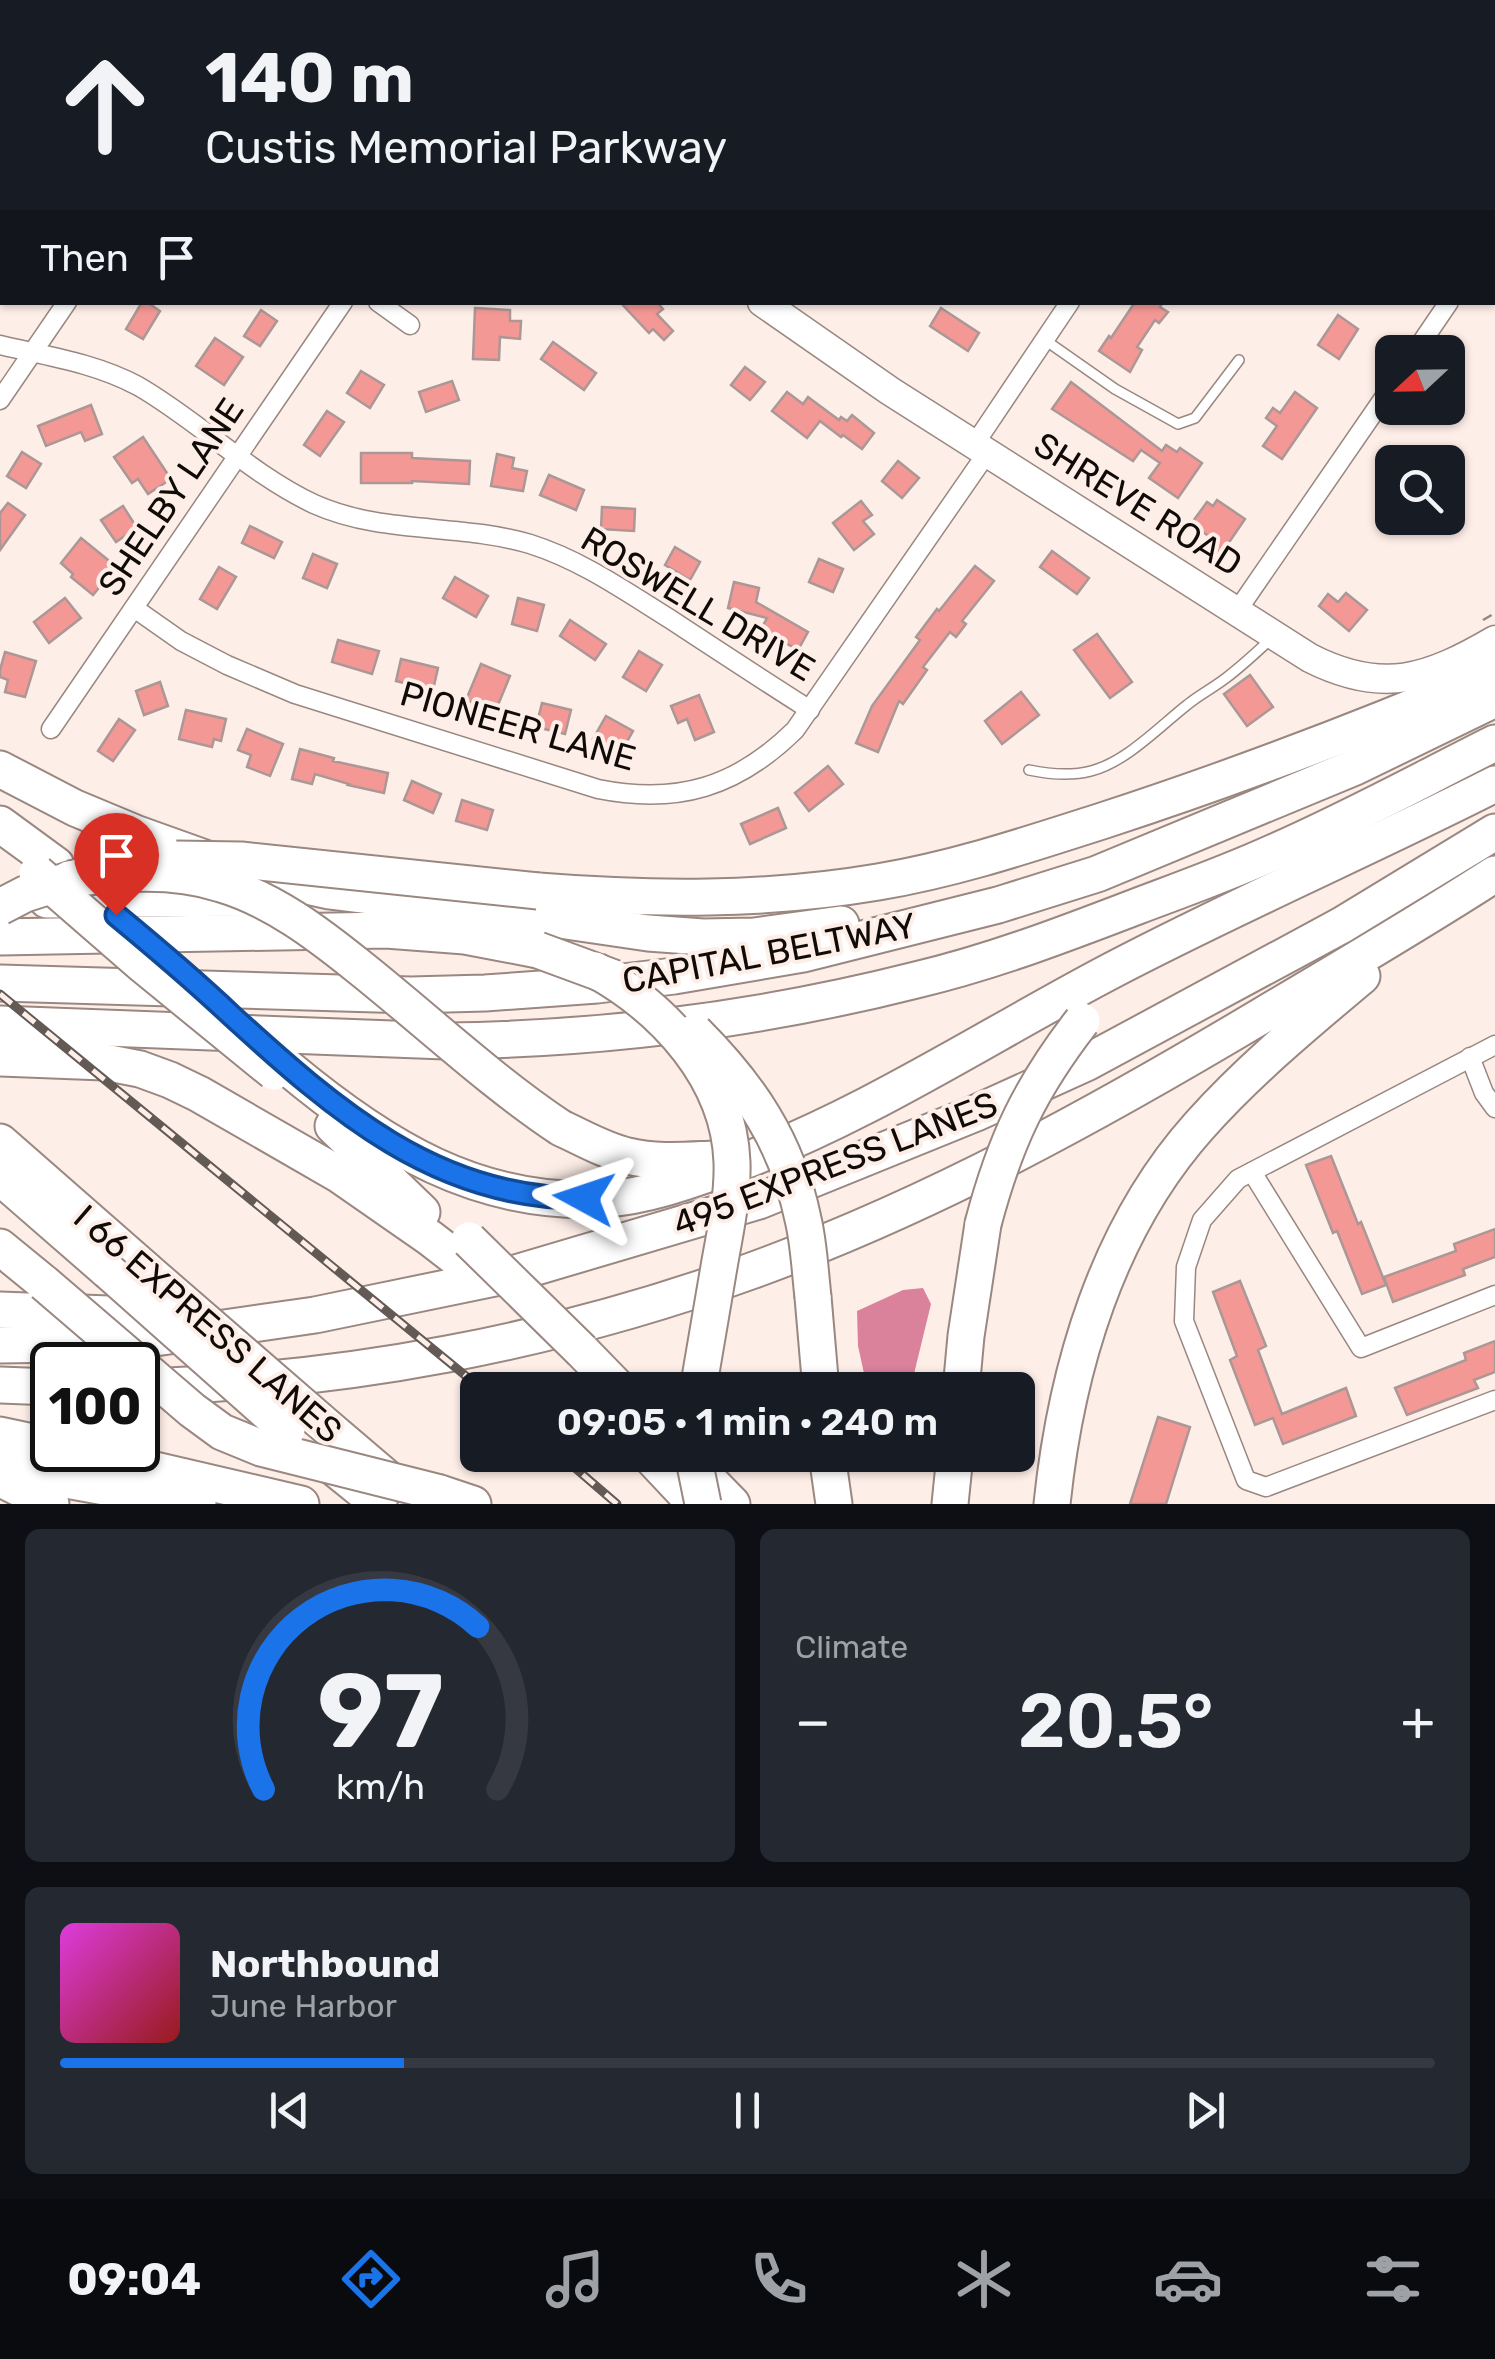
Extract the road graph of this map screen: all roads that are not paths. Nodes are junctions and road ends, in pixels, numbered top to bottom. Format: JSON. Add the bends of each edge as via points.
{"nodes":[{"id":1,"x":65,"y":305,"type":"edge"},
{"id":2,"x":342,"y":305,"type":"edge"},
{"id":3,"x":382,"y":305,"type":"edge"},
{"id":4,"x":766,"y":305,"type":"edge"},
{"id":5,"x":1068,"y":305,"type":"edge"},
{"id":6,"x":1447,"y":305,"type":"edge"},
{"id":7,"x":410,"y":325,"type":"dead end"},
{"id":8,"x":1427,"y":335,"type":"edge"},
{"id":9,"x":1045,"y":340,"type":"junction"},
{"id":10,"x":0,"y":345,"type":"edge"},
{"id":11,"x":32,"y":352,"type":"junction"},
{"id":12,"x":1239,"y":360,"type":"dead end"},
{"id":13,"x":0,"y":400,"type":"edge"},
{"id":14,"x":1375,"y":411,"type":"edge"},
{"id":15,"x":981,"y":449,"type":"junction"},
{"id":16,"x":238,"y":457,"type":"junction"},
{"id":17,"x":134,"y":608,"type":"junction"},
{"id":18,"x":1237,"y":611,"type":"junction"},
{"id":19,"x":1487,"y":632,"type":"edge"},
{"id":20,"x":1276,"y":636,"type":"junction"},
{"id":21,"x":1495,"y":673,"type":"edge"},
{"id":22,"x":1495,"y":699,"type":"edge"},
{"id":23,"x":810,"y":710,"type":"junction"},
{"id":24,"x":52,"y":729,"type":"dead end"},
{"id":25,"x":1495,"y":742,"type":"edge"},
{"id":26,"x":0,"y":769,"type":"edge"},
{"id":27,"x":1029,"y":770,"type":"dead end"},
{"id":28,"x":1495,"y":784,"type":"edge"},
{"id":29,"x":0,"y":824,"type":"edge"},
{"id":30,"x":1495,"y":832,"type":"edge"},
{"id":31,"x":0,"y":847,"type":"edge"},
{"id":32,"x":53,"y":871,"type":"junction"},
{"id":33,"x":1482,"y":882,"type":"edge"},
{"id":34,"x":396,"y":900,"type":"junction"},
{"id":35,"x":0,"y":904,"type":"edge"},
{"id":36,"x":1224,"y":916,"type":"junction"},
{"id":37,"x":921,"y":926,"type":"junction"},
{"id":38,"x":0,"y":938,"type":"edge"},
{"id":39,"x":595,"y":970,"type":"junction"},
{"id":40,"x":0,"y":983,"type":"edge"},
{"id":41,"x":0,"y":1024,"type":"edge"},
{"id":42,"x":1495,"y":1045,"type":"edge"},
{"id":43,"x":0,"y":1058,"type":"edge"},
{"id":44,"x":1470,"y":1058,"type":"junction"},
{"id":45,"x":280,"y":1069,"type":"junction"},
{"id":46,"x":1495,"y":1108,"type":"edge"},
{"id":47,"x":800,"y":1138,"type":"junction"},
{"id":48,"x":0,"y":1142,"type":"edge"},
{"id":49,"x":1252,"y":1172,"type":"junction"},
{"id":50,"x":0,"y":1177,"type":"edge"},
{"id":51,"x":0,"y":1199,"type":"edge"},
{"id":52,"x":455,"y":1244,"type":"junction"},
{"id":53,"x":0,"y":1246,"type":"edge"},
{"id":54,"x":95,"y":1260,"type":"junction"},
{"id":55,"x":1495,"y":1295,"type":"edge"},
{"id":56,"x":390,"y":1300,"type":"junction"},
{"id":57,"x":0,"y":1310,"type":"edge"},
{"id":58,"x":0,"y":1344,"type":"edge"},
{"id":59,"x":571,"y":1356,"type":"junction"},
{"id":60,"x":579,"y":1372,"type":"edge"},
{"id":61,"x":594,"y":1372,"type":"edge"},
{"id":62,"x":701,"y":1372,"type":"edge"},
{"id":63,"x":819,"y":1372,"type":"edge"},
{"id":64,"x":963,"y":1372,"type":"edge"},
{"id":65,"x":0,"y":1385,"type":"edge"},
{"id":66,"x":30,"y":1386,"type":"edge"},
{"id":67,"x":160,"y":1386,"type":"edge"},
{"id":68,"x":1495,"y":1400,"type":"edge"},
{"id":69,"x":303,"y":1425,"type":"junction"},
{"id":70,"x":0,"y":1435,"type":"edge"},
{"id":71,"x":30,"y":1441,"type":"edge"},
{"id":72,"x":0,"y":1468,"type":"edge"},
{"id":73,"x":160,"y":1471,"type":"edge"},
{"id":74,"x":665,"y":1472,"type":"edge"},
{"id":75,"x":696,"y":1472,"type":"edge"},
{"id":76,"x":701,"y":1472,"type":"edge"},
{"id":77,"x":829,"y":1472,"type":"edge"},
{"id":78,"x":953,"y":1472,"type":"edge"},
{"id":79,"x":0,"y":1479,"type":"edge"},
{"id":80,"x":429,"y":1498,"type":"edge"},
{"id":81,"x":51,"y":1504,"type":"edge"},
{"id":82,"x":198,"y":1504,"type":"edge"},
{"id":83,"x":302,"y":1504,"type":"edge"},
{"id":84,"x":379,"y":1504,"type":"edge"},
{"id":85,"x":473,"y":1504,"type":"edge"},
{"id":86,"x":695,"y":1504,"type":"edge"},
{"id":87,"x":703,"y":1504,"type":"edge"},
{"id":88,"x":732,"y":1504,"type":"edge"},
{"id":89,"x":834,"y":1504,"type":"edge"},
{"id":90,"x":950,"y":1504,"type":"edge"},
{"id":91,"x":1052,"y":1504,"type":"edge"}],
"edges":[{"from":1,"to":11,"type":"street"},
{"from":2,"to":16,"type":"street","name":"SHELBY LANE"},
{"from":3,"to":7,"type":"street"},
{"from":4,"to":15,"type":"main road","name":"SHREVE ROAD"},
{"from":5,"to":9,"type":"street","name":"PIONEER LANE"},
{"from":6,"to":8,"type":"street"},
{"from":9,"to":12,"type":"lane","via":[[1178,424],[1194,418]]},
{"from":9,"to":15,"type":"street","name":"PIONEER LANE"},
{"from":10,"to":11,"type":"street","name":"ROSWELL DRIVE"},
{"from":11,"to":13,"type":"street"},
{"from":11,"to":16,"type":"street","name":"ROSWELL DRIVE","via":[[139,387]]},
{"from":14,"to":18,"type":"street"},
{"from":15,"to":18,"type":"main road","name":"SHREVE ROAD"},
{"from":15,"to":23,"type":"street","name":"PIONEER LANE"},
{"from":16,"to":17,"type":"street","name":"SHELBY LANE"},
{"from":16,"to":23,"type":"street","name":"ROSWELL DRIVE","via":[[324,508],[401,527],[488,534],[564,557]]},
{"from":17,"to":23,"type":"street","name":"PIONEER LANE","via":[[227,665],[294,694],[624,794],[678,794],[730,778],[776,749]]},
{"from":17,"to":24,"type":"street","name":"SHELBY LANE"},
{"from":18,"to":20,"type":"main road","name":"SHREVE ROAD"},
{"from":19,"to":20,"type":"main road","name":"SHREVE ROAD","via":[[1445,668],[1398,679],[1329,668]]},
{"from":20,"to":27,"type":"lane","via":[[1114,761],[1078,774]]},
{"from":21,"to":32,"type":"highway","bridge":true,"via":[[1217,783],[1013,849],[838,888],[652,898],[193,858]]},
{"from":22,"to":37,"type":"highway","name":"CAPITAL BELTWAY","via":[[1354,767],[1097,874]]},
{"from":25,"to":41,"type":"highway","via":[[1339,822],[1192,886],[1042,943],[836,999],[734,1018],[516,1040]]},
{"from":26,"to":34,"type":"highway","via":[[134,833],[244,872]]},
{"from":28,"to":36,"type":"highway"},
{"from":29,"to":32,"type":"highway"},
{"from":30,"to":56,"type":"highway","name":"495 EXPRESS LANES","via":[[1209,998],[976,1113],[742,1206],[509,1275]]},
{"from":31,"to":32,"type":"highway"},
{"from":32,"to":35,"type":"highway","bridge":true,"via":[[26,894]]},
{"from":32,"to":45,"type":"highway","via":[[172,962]]},
{"from":32,"to":47,"type":"highway","bridge":true,"via":[[170,874],[245,893],[327,941],[500,1084],[593,1144],[667,1161],[716,1159]]},
{"from":33,"to":67,"type":"highway","via":[[1028,1149],[753,1270],[606,1316],[452,1353],[284,1378]]},
{"from":33,"to":91,"type":"highway","via":[[1270,1056],[1164,1171],[1098,1298],[1071,1389]]},
{"from":34,"to":35,"type":"highway"},
{"from":34,"to":37,"type":"highway","via":[[703,937],[859,921]]},
{"from":36,"to":47,"type":"highway"},
{"from":36,"to":64,"type":"highway","bridge":true,"via":[[1110,992],[1030,1096],[983,1224]]},
{"from":37,"to":40,"type":"highway","name":"CAPITAL BELTWAY","via":[[728,968],[485,992]]},
{"from":38,"to":39,"type":"highway","bridge":true,"via":[[440,932],[538,950]]},
{"from":39,"to":62,"type":"highway","bridge":true,"via":[[680,1038],[716,1093],[729,1132],[732,1184]]},
{"from":39,"to":63,"type":"highway","bridge":true,"via":[[674,1013],[727,1064],[771,1128],[804,1224]]},
{"from":42,"to":44,"type":"street"},
{"from":43,"to":52,"type":"highway","via":[[104,1062],[170,1080]]},
{"from":44,"to":46,"type":"street"},
{"from":44,"to":49,"type":"street"},
{"from":45,"to":47,"type":"highway","via":[[365,1128],[454,1176],[558,1199],[660,1190]]},
{"from":45,"to":52,"type":"highway"},
{"from":48,"to":69,"type":"highway","name":"I 66 EXPRESS LANES","bridge":true,"via":[[146,1270]]},
{"from":49,"to":55,"type":"street","via":[[1360,1348]]},
{"from":49,"to":68,"type":"street","via":[[1202,1220],[1186,1267],[1184,1321],[1246,1480],[1266,1488]]},
{"from":50,"to":54,"type":"highway"},
{"from":51,"to":54,"type":"highway"},
{"from":52,"to":59,"type":"highway","bridge":true},
{"from":52,"to":59,"type":"highway","via":[[478,1275]]},
{"from":53,"to":80,"type":"highway","bridge":true,"via":[[222,1432]]},
{"from":54,"to":69,"type":"highway","bridge":true},
{"from":56,"to":57,"type":"highway","via":[[206,1313]]},
{"from":56,"to":58,"type":"highway","name":"495 EXPRESS LANES","via":[[148,1339]]},
{"from":59,"to":60,"type":"highway"},
{"from":59,"to":61,"type":"highway"},
{"from":65,"to":66,"type":"highway"},
{"from":69,"to":80,"type":"highway","name":"I 66 EXPRESS LANES"},
{"from":69,"to":84,"type":"highway"},
{"from":70,"to":71,"type":"highway"},
{"from":72,"to":82,"type":"highway"},
{"from":73,"to":83,"type":"highway"},
{"from":74,"to":86,"type":"highway"},
{"from":75,"to":87,"type":"highway","bridge":true},
{"from":76,"to":88,"type":"highway"},
{"from":77,"to":89,"type":"highway"},
{"from":78,"to":90,"type":"highway"},
{"from":79,"to":81,"type":"highway"},
{"from":80,"to":85,"type":"highway"}]}
